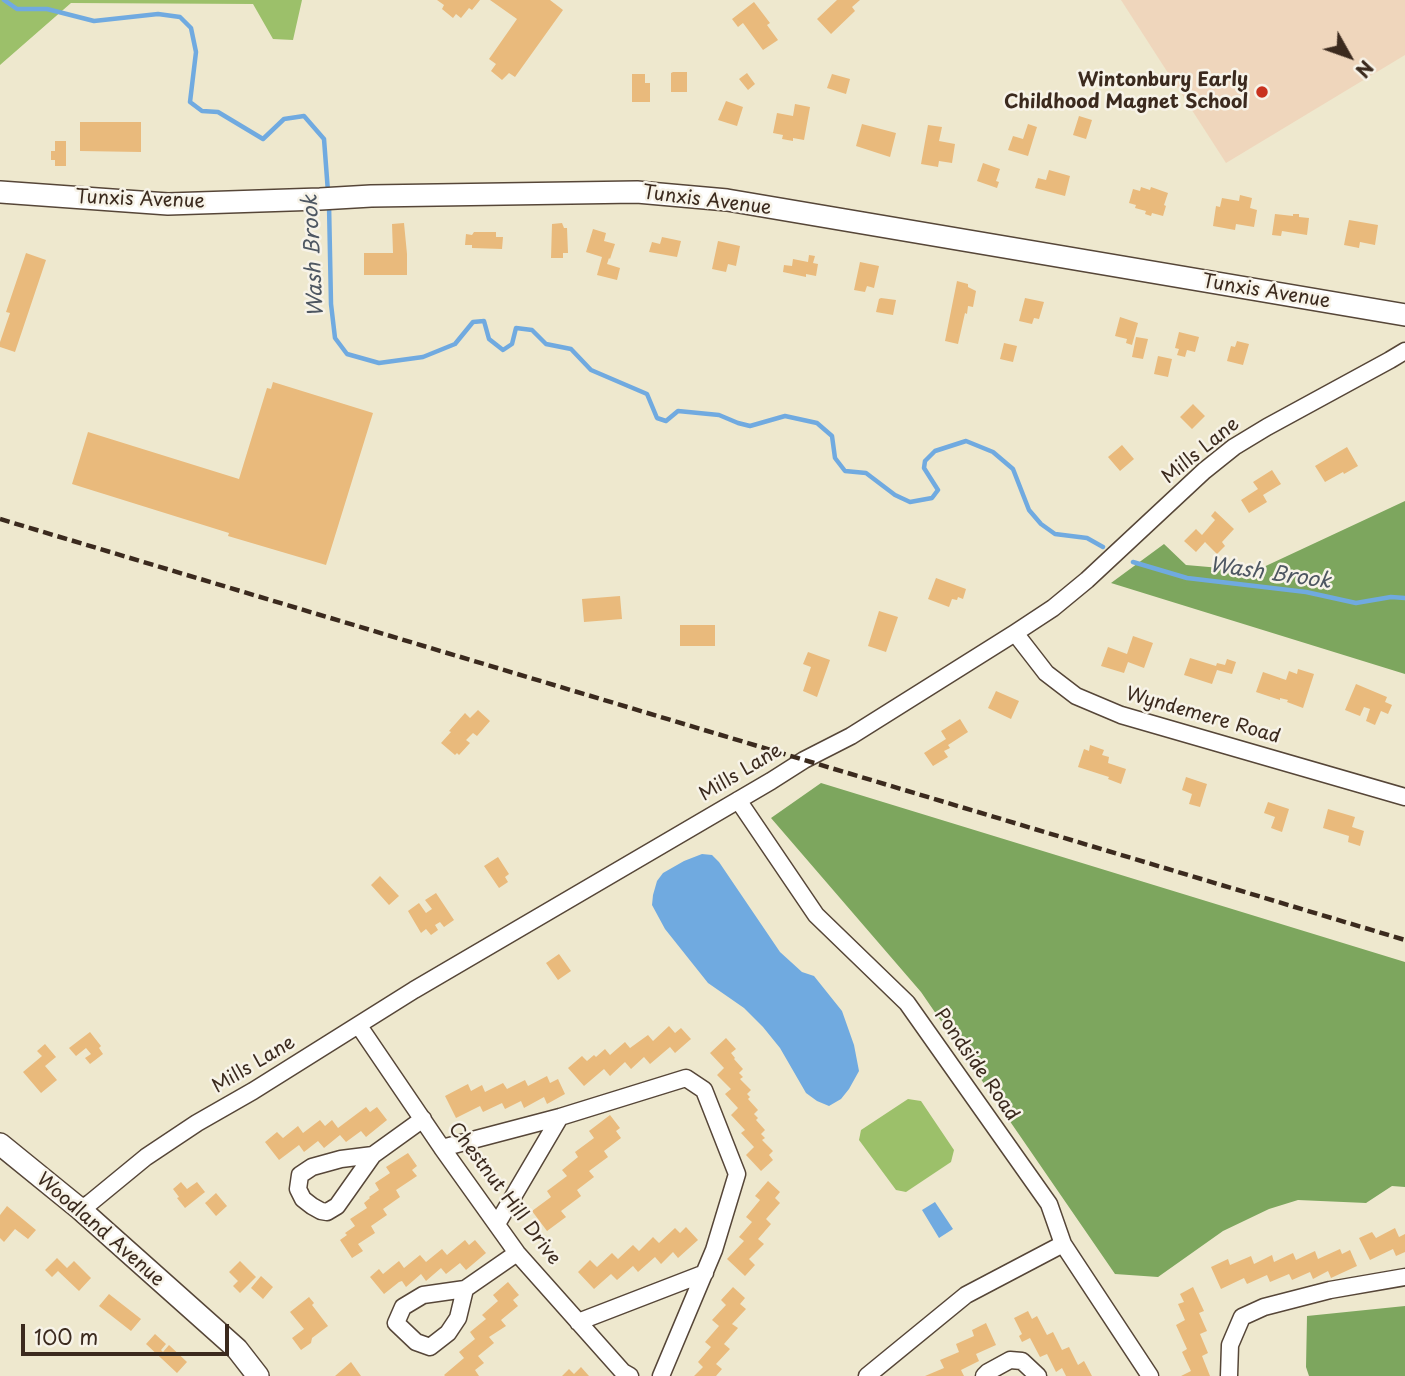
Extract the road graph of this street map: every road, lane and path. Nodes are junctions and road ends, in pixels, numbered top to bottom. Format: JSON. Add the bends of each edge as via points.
{"nodes":[{"id":1,"x":0,"y":192,"type":"edge"},
{"id":2,"x":1405,"y":315,"type":"edge"},
{"id":3,"x":1405,"y":351,"type":"edge"},
{"id":4,"x":1015,"y":633,"type":"junction"},
{"id":5,"x":1405,"y":797,"type":"edge"},
{"id":6,"x":738,"y":800,"type":"junction"},
{"id":7,"x":359,"y":1026,"type":"junction"},
{"id":8,"x":560,"y":1117,"type":"junction"},
{"id":9,"x":423,"y":1119,"type":"junction"},
{"id":10,"x":0,"y":1144,"type":"edge"},
{"id":11,"x":442,"y":1148,"type":"junction"},
{"id":12,"x":373,"y":1155,"type":"junction"},
{"id":13,"x":79,"y":1209,"type":"junction"},
{"id":14,"x":497,"y":1224,"type":"junction"},
{"id":15,"x":1063,"y":1244,"type":"junction"},
{"id":16,"x":517,"y":1252,"type":"junction"},
{"id":17,"x":705,"y":1273,"type":"junction"},
{"id":18,"x":1405,"y":1277,"type":"edge"},
{"id":19,"x":465,"y":1289,"type":"dead end"},
{"id":20,"x":578,"y":1322,"type":"junction"},
{"id":21,"x":624,"y":1375,"type":"edge"},
{"id":22,"x":258,"y":1376,"type":"edge"},
{"id":23,"x":662,"y":1376,"type":"edge"},
{"id":24,"x":867,"y":1376,"type":"edge"},
{"id":25,"x":984,"y":1376,"type":"edge"},
{"id":26,"x":1038,"y":1376,"type":"edge"},
{"id":27,"x":1150,"y":1376,"type":"edge"},
{"id":28,"x":1229,"y":1376,"type":"edge"}],
"edges":[{"from":1,"to":2,"type":"main road","name":"Tunxis Avenue","via":[[168,204],[638,192],[727,200]]},
{"from":3,"to":4,"type":"street","name":"Mills Lane","via":[[1234,447],[1087,580]]},
{"from":4,"to":5,"type":"street","name":"Wyndemere Road","via":[[1046,673],[1076,696],[1121,715]]},
{"from":4,"to":6,"type":"street","name":"Mills Lane","via":[[851,736]]},
{"from":6,"to":7,"type":"street","name":"Mills Lane"},
{"from":6,"to":15,"type":"street","name":"Pondside Road","via":[[816,915],[907,1003],[1049,1205]]},
{"from":7,"to":9,"type":"street","name":"Chestnut Hill Drive"},
{"from":7,"to":13,"type":"street","name":"Mills Lane","via":[[197,1123]]},
{"from":8,"to":11,"type":"street"},
{"from":8,"to":14,"type":"street"},
{"from":8,"to":17,"type":"street","via":[[686,1078],[704,1090],[737,1174]]},
{"from":9,"to":11,"type":"street","name":"Chestnut Hill Drive"},
{"from":9,"to":12,"type":"street"},
{"from":10,"to":13,"type":"main road","name":"Woodland Avenue"},
{"from":11,"to":14,"type":"street","name":"Chestnut Hill Drive"},
{"from":12,"to":12,"type":"street","via":[[337,1206],[321,1212],[303,1199],[298,1189],[300,1175],[312,1167]]},
{"from":13,"to":22,"type":"main road","name":"Woodland Avenue","via":[[237,1349]]},
{"from":14,"to":16,"type":"street","name":"Chestnut Hill Drive"},
{"from":15,"to":24,"type":"street","via":[[966,1295]]},
{"from":15,"to":27,"type":"street","name":"Pondside Road"},
{"from":16,"to":19,"type":"street"},
{"from":16,"to":20,"type":"street","name":"Chestnut Hill Drive"},
{"from":17,"to":20,"type":"street"},
{"from":17,"to":23,"type":"street"},
{"from":18,"to":28,"type":"street","via":[[1330,1290],[1242,1317],[1230,1345]]},
{"from":20,"to":21,"type":"street","name":"Chestnut Hill Drive"},
{"from":25,"to":26,"type":"street","via":[[1010,1360],[1023,1361]]}]}
